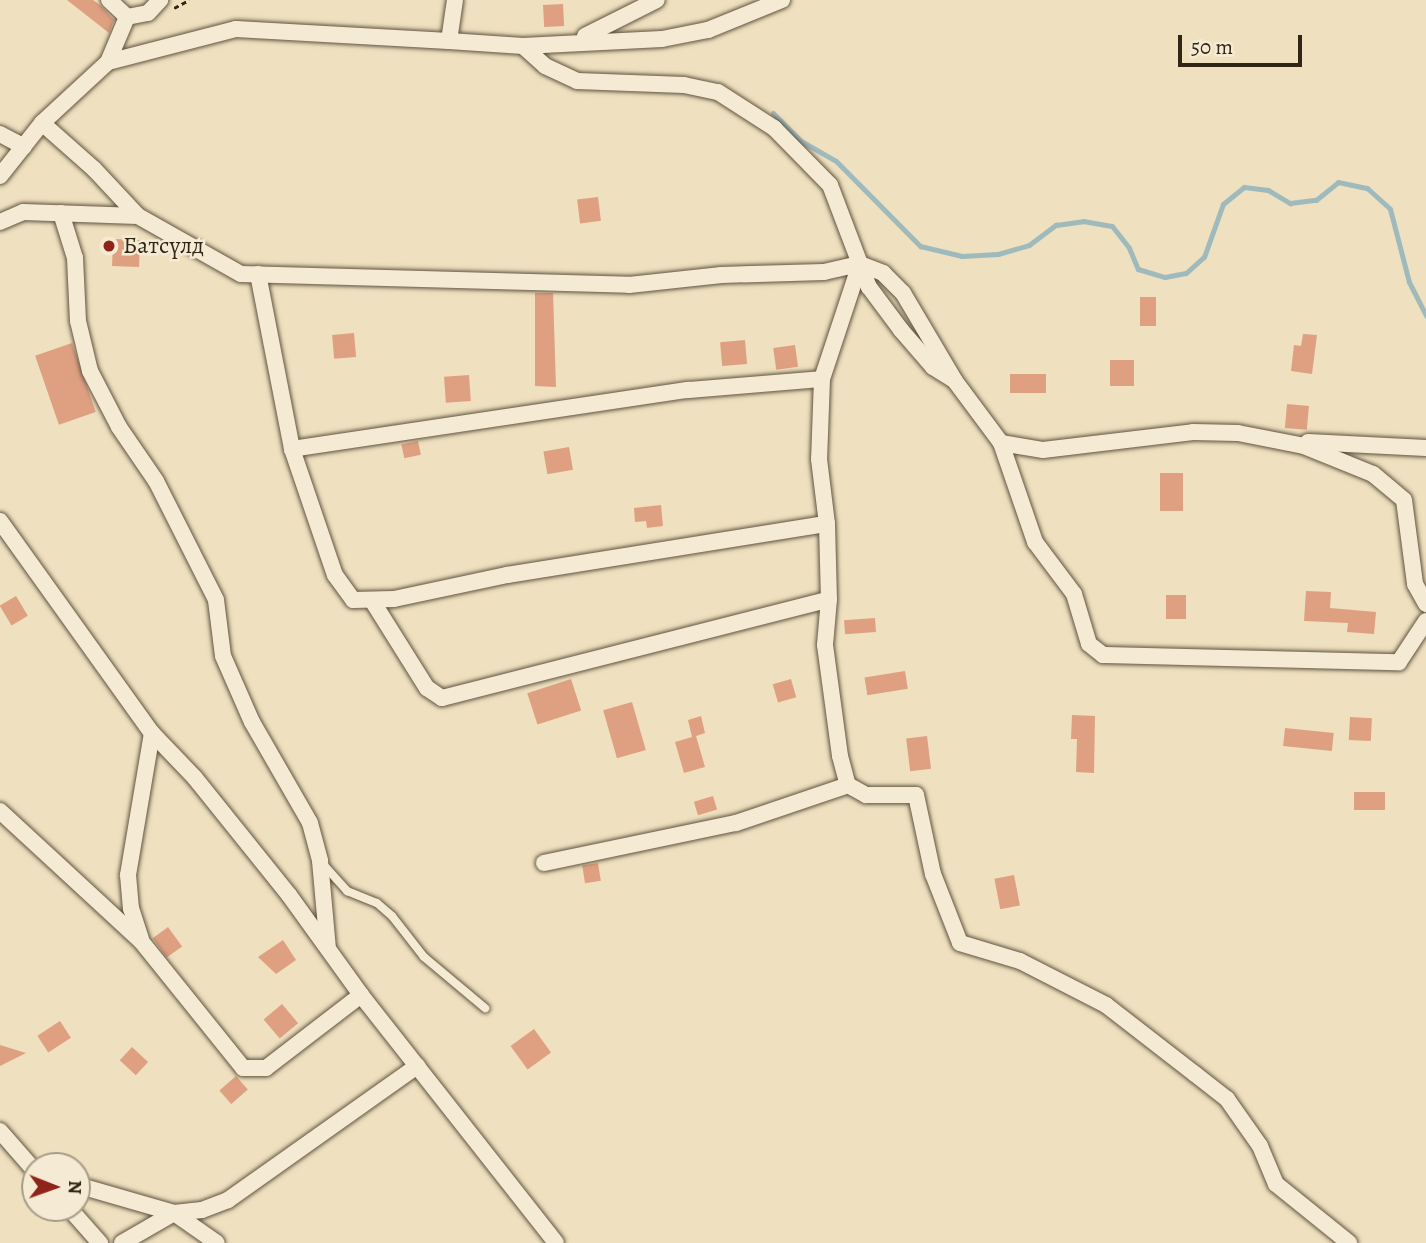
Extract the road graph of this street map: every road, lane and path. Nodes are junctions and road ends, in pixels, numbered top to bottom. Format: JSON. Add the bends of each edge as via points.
{"nodes":[{"id":1,"x":109,"y":0,"type":"edge"},
{"id":2,"x":160,"y":0,"type":"edge"},
{"id":3,"x":455,"y":0,"type":"edge"},
{"id":4,"x":657,"y":0,"type":"edge"},
{"id":5,"x":782,"y":0,"type":"edge"},
{"id":6,"x":127,"y":17,"type":"junction"},
{"id":7,"x":450,"y":41,"type":"junction"},
{"id":8,"x":566,"y":43,"type":"junction"},
{"id":9,"x":523,"y":46,"type":"junction"},
{"id":10,"x":108,"y":62,"type":"junction"},
{"id":11,"x":42,"y":123,"type":"junction"},
{"id":12,"x":0,"y":134,"type":"edge"},
{"id":13,"x":24,"y":148,"type":"junction"},
{"id":14,"x":0,"y":176,"type":"edge"},
{"id":15,"x":61,"y":213,"type":"junction"},
{"id":16,"x":138,"y":216,"type":"junction"},
{"id":17,"x":0,"y":222,"type":"edge"},
{"id":18,"x":860,"y":264,"type":"junction"},
{"id":19,"x":258,"y":274,"type":"junction"},
{"id":20,"x":822,"y":379,"type":"junction"},
{"id":21,"x":955,"y":381,"type":"junction"},
{"id":22,"x":1001,"y":443,"type":"junction"},
{"id":23,"x":1299,"y":445,"type":"junction"},
{"id":24,"x":1426,"y":448,"type":"edge"},
{"id":25,"x":292,"y":449,"type":"junction"},
{"id":26,"x":0,"y":521,"type":"edge"},
{"id":27,"x":827,"y":524,"type":"junction"},
{"id":28,"x":829,"y":599,"type":"junction"},
{"id":29,"x":373,"y":602,"type":"junction"},
{"id":30,"x":1426,"y":604,"type":"edge"},
{"id":31,"x":1426,"y":621,"type":"edge"},
{"id":32,"x":152,"y":733,"type":"junction"},
{"id":33,"x":848,"y":785,"type":"junction"},
{"id":34,"x":0,"y":811,"type":"edge"},
{"id":35,"x":320,"y":861,"type":"junction"},
{"id":36,"x":544,"y":863,"type":"dead end"},
{"id":37,"x":141,"y":941,"type":"junction"},
{"id":38,"x":329,"y":952,"type":"junction"},
{"id":39,"x":361,"y":995,"type":"junction"},
{"id":40,"x":485,"y":1008,"type":"dead end"},
{"id":41,"x":417,"y":1066,"type":"junction"},
{"id":42,"x":0,"y":1130,"type":"edge"},
{"id":43,"x":21,"y":1155,"type":"edge"},
{"id":44,"x":91,"y":1189,"type":"edge"},
{"id":45,"x":174,"y":1213,"type":"junction"},
{"id":46,"x":81,"y":1222,"type":"edge"},
{"id":47,"x":100,"y":1243,"type":"edge"},
{"id":48,"x":122,"y":1243,"type":"edge"},
{"id":49,"x":217,"y":1243,"type":"edge"},
{"id":50,"x":556,"y":1243,"type":"edge"},
{"id":51,"x":1349,"y":1243,"type":"edge"}],
"edges":[{"from":1,"to":6,"type":"street"},
{"from":2,"to":6,"type":"street","via":[[148,13]]},
{"from":3,"to":7,"type":"street"},
{"from":4,"to":8,"type":"street"},
{"from":5,"to":8,"type":"street","via":[[696,32],[662,39]]},
{"from":6,"to":10,"type":"street"},
{"from":7,"to":9,"type":"street"},
{"from":7,"to":10,"type":"street","via":[[236,29]]},
{"from":8,"to":9,"type":"street"},
{"from":9,"to":18,"type":"street","via":[[545,66],[577,82],[684,85],[718,92],[741,103],[830,185]]},
{"from":10,"to":11,"type":"street"},
{"from":11,"to":13,"type":"street"},
{"from":11,"to":16,"type":"street"},
{"from":12,"to":13,"type":"street"},
{"from":13,"to":14,"type":"street"},
{"from":15,"to":16,"type":"street"},
{"from":15,"to":17,"type":"street","via":[[23,212]]},
{"from":15,"to":35,"type":"street","via":[[75,258],[78,321],[90,371],[119,427],[156,481],[216,600],[223,656],[252,722],[310,823]]},
{"from":16,"to":19,"type":"street","via":[[241,274]]},
{"from":18,"to":19,"type":"street","via":[[824,272],[721,275],[629,285]]},
{"from":18,"to":20,"type":"street"},
{"from":18,"to":21,"type":"street","via":[[869,287],[901,330],[933,367]]},
{"from":18,"to":21,"type":"street","via":[[883,273],[903,293]]},
{"from":19,"to":25,"type":"street"},
{"from":20,"to":25,"type":"street","via":[[688,390]]},
{"from":20,"to":27,"type":"street","via":[[819,459]]},
{"from":21,"to":22,"type":"street"},
{"from":22,"to":23,"type":"street","via":[[1043,450],[1128,438],[1226,432]]},
{"from":22,"to":31,"type":"street","via":[[1035,542],[1074,594],[1089,644],[1103,655],[1399,662]]},
{"from":23,"to":24,"type":"street","via":[[1311,441],[1351,447]]},
{"from":23,"to":30,"type":"street","via":[[1373,474],[1404,500],[1415,584]]},
{"from":25,"to":29,"type":"street","via":[[335,575],[353,600]]},
{"from":26,"to":32,"type":"street"},
{"from":27,"to":28,"type":"street"},
{"from":27,"to":29,"type":"street"},
{"from":28,"to":29,"type":"street","via":[[442,698],[427,688]]},
{"from":28,"to":33,"type":"street","via":[[825,645]]},
{"from":32,"to":37,"type":"street","via":[[128,875],[131,909]]},
{"from":32,"to":38,"type":"street","via":[[246,841]]},
{"from":33,"to":36,"type":"street","via":[[736,823]]},
{"from":33,"to":51,"type":"street","via":[[866,795],[916,795],[933,874],[960,943],[1020,961],[1106,1005],[1227,1099],[1260,1146],[1276,1184]]},
{"from":34,"to":37,"type":"street"},
{"from":35,"to":38,"type":"street"},
{"from":35,"to":40,"type":"lane","via":[[347,891],[377,903],[392,916],[424,957]]},
{"from":37,"to":39,"type":"street","via":[[243,1068],[265,1068]]},
{"from":38,"to":39,"type":"street"},
{"from":39,"to":41,"type":"street"},
{"from":41,"to":45,"type":"street","via":[[228,1200],[202,1210]]},
{"from":41,"to":50,"type":"street"},
{"from":42,"to":43,"type":"street"},
{"from":44,"to":45,"type":"street"},
{"from":45,"to":48,"type":"street"},
{"from":45,"to":49,"type":"street"},
{"from":46,"to":47,"type":"street"}]}
